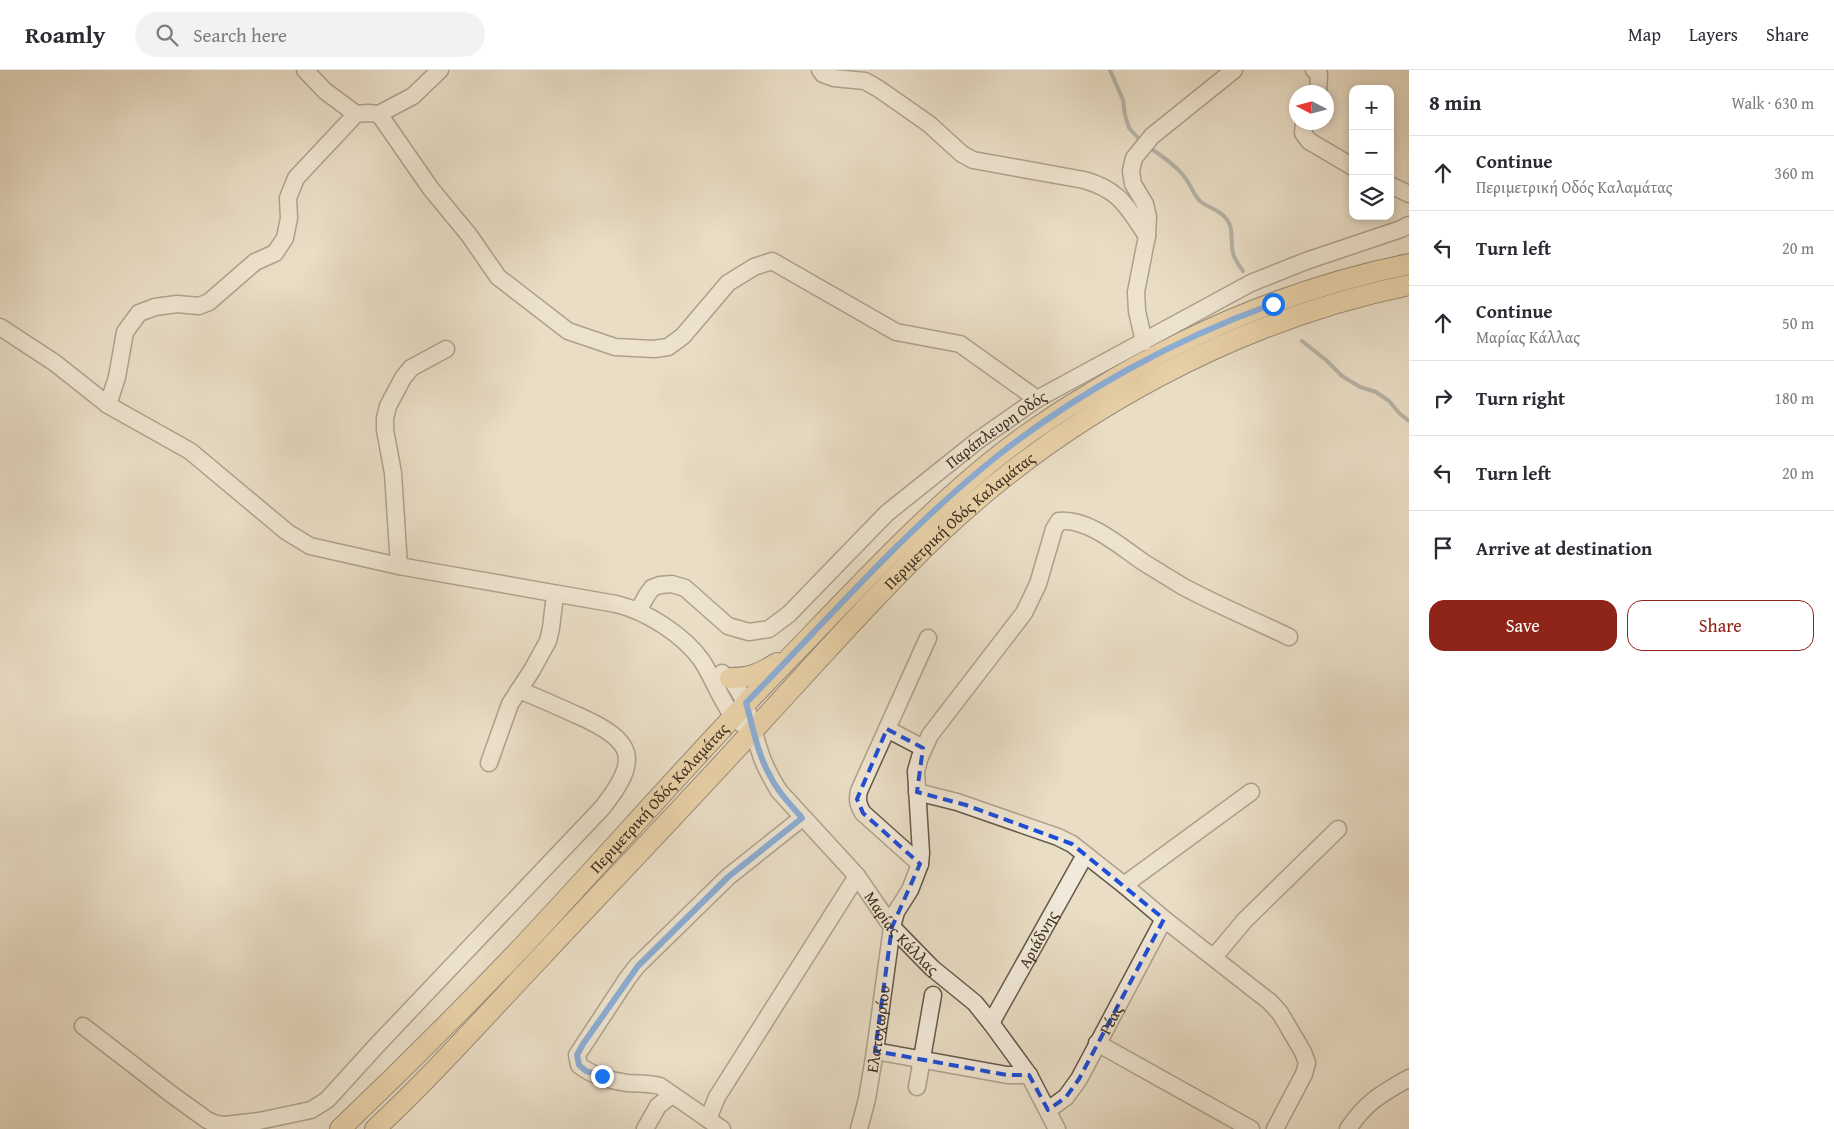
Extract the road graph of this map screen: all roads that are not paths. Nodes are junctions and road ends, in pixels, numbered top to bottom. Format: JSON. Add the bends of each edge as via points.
{"nodes":[{"id":1,"x":305,"y":70,"type":"edge"},
{"id":2,"x":440,"y":70,"type":"edge"},
{"id":3,"x":820,"y":70,"type":"edge"},
{"id":4,"x":1234,"y":70,"type":"edge"},
{"id":5,"x":1314,"y":70,"type":"edge"},
{"id":6,"x":1319,"y":85,"type":"edge"},
{"id":7,"x":356,"y":114,"type":"junction"},
{"id":8,"x":379,"y":114,"type":"junction"},
{"id":9,"x":1303,"y":130,"type":"edge"},
{"id":10,"x":1349,"y":165,"type":"edge"},
{"id":11,"x":1394,"y":187,"type":"edge"},
{"id":12,"x":1409,"y":194,"type":"edge"},
{"id":13,"x":1409,"y":225,"type":"edge"},
{"id":14,"x":1147,"y":236,"type":"junction"},
{"id":15,"x":1409,"y":264,"type":"edge"},
{"id":16,"x":1409,"y":285,"type":"edge"},
{"id":17,"x":0,"y":327,"type":"edge"},
{"id":18,"x":1144,"y":342,"type":"junction"},
{"id":19,"x":446,"y":349,"type":"dead end"},
{"id":20,"x":1037,"y":399,"type":"junction"},
{"id":21,"x":108,"y":405,"type":"junction"},
{"id":22,"x":399,"y":566,"type":"junction"},
{"id":23,"x":555,"y":594,"type":"junction"},
{"id":24,"x":638,"y":611,"type":"junction"},
{"id":25,"x":1289,"y":637,"type":"dead end"},
{"id":26,"x":928,"y":638,"type":"dead end"},
{"id":27,"x":808,"y":639,"type":"junction"},
{"id":28,"x":701,"y":660,"type":"junction"},
{"id":29,"x":730,"y":678,"type":"junction"},
{"id":30,"x":519,"y":690,"type":"junction"},
{"id":31,"x":739,"y":710,"type":"junction"},
{"id":32,"x":888,"y":729,"type":"junction"},
{"id":33,"x":753,"y":732,"type":"junction"},
{"id":34,"x":923,"y":748,"type":"junction"},
{"id":35,"x":489,"y":763,"type":"dead end"},
{"id":36,"x":917,"y":792,"type":"junction"},
{"id":37,"x":1251,"y":792,"type":"dead end"},
{"id":38,"x":802,"y":818,"type":"junction"},
{"id":39,"x":1338,"y":829,"type":"dead end"},
{"id":40,"x":1085,"y":854,"type":"junction"},
{"id":41,"x":920,"y":864,"type":"junction"},
{"id":42,"x":857,"y":876,"type":"junction"},
{"id":43,"x":1124,"y":884,"type":"junction"},
{"id":44,"x":1164,"y":920,"type":"junction"},
{"id":45,"x":892,"y":927,"type":"junction"},
{"id":46,"x":1214,"y":957,"type":"junction"},
{"id":47,"x":933,"y":995,"type":"dead end"},
{"id":48,"x":992,"y":1022,"type":"junction"},
{"id":49,"x":83,"y":1026,"type":"dead end"},
{"id":50,"x":1097,"y":1043,"type":"junction"},
{"id":51,"x":875,"y":1051,"type":"junction"},
{"id":52,"x":922,"y":1059,"type":"junction"},
{"id":53,"x":1029,"y":1075,"type":"junction"},
{"id":54,"x":1409,"y":1078,"type":"edge"},
{"id":55,"x":917,"y":1087,"type":"dead end"},
{"id":56,"x":672,"y":1095,"type":"junction"},
{"id":57,"x":1048,"y":1110,"type":"junction"},
{"id":58,"x":708,"y":1119,"type":"junction"},
{"id":59,"x":340,"y":1129,"type":"edge"},
{"id":60,"x":374,"y":1129,"type":"edge"},
{"id":61,"x":645,"y":1129,"type":"edge"},
{"id":62,"x":722,"y":1129,"type":"edge"},
{"id":63,"x":859,"y":1129,"type":"edge"},
{"id":64,"x":1057,"y":1129,"type":"edge"},
{"id":65,"x":1251,"y":1129,"type":"edge"},
{"id":66,"x":1275,"y":1129,"type":"edge"},
{"id":67,"x":1348,"y":1129,"type":"edge"}],
"edges":[{"from":1,"to":7,"type":"street","via":[[325,91]]},
{"from":2,"to":8,"type":"street","via":[[413,96]]},
{"from":3,"to":14,"type":"street","via":[[834,78],[865,81],[879,88],[973,160],[1100,184],[1124,202]]},
{"from":4,"to":14,"type":"street","via":[[1152,136],[1134,158],[1133,184],[1145,204]]},
{"from":5,"to":6,"type":"street","via":[[1320,74]]},
{"from":7,"to":8,"type":"street"},
{"from":7,"to":21,"type":"street","via":[[296,178],[288,198],[285,238],[275,253],[255,262],[209,302],[198,306],[154,307],[139,313],[125,332]]},
{"from":8,"to":20,"type":"street","via":[[431,189],[470,235],[498,278],[568,330],[615,347],[668,347],[683,336],[728,283],[754,266],[772,262],[896,332],[960,344]]},
{"from":9,"to":10,"type":"street","via":[[1309,141]]},
{"from":11,"to":12,"type":"street"},
{"from":13,"to":18,"type":"street","name":"Παράπλευρη Οδός","via":[[1306,260],[1251,283]]},
{"from":14,"to":18,"type":"street","via":[[1136,292]]},
{"from":15,"to":27,"type":"main road","name":"Περιμετρική Οδός Καλαμάτας","via":[[1308,291],[1237,317],[1169,348],[1052,417],[996,458],[932,512]]},
{"from":16,"to":33,"type":"main road","name":"Περιμετρική Οδός Καλαμάτας","via":[[1315,310],[1244,336],[1130,392],[1055,439],[1006,476],[928,545]]},
{"from":17,"to":21,"type":"street","via":[[55,363]]},
{"from":18,"to":20,"type":"street","name":"Παράπλευρη Οδός"},
{"from":19,"to":22,"type":"street","via":[[411,368],[386,412],[385,430],[393,473]]},
{"from":20,"to":24,"type":"street","name":"Παράπλευρη Οδός","via":[[977,441],[887,512],[789,614],[769,629],[749,632],[728,626],[685,588],[672,584],[652,588]]},
{"from":21,"to":22,"type":"street","via":[[190,451],[298,540],[310,546]]},
{"from":22,"to":23,"type":"street"},
{"from":23,"to":24,"type":"street"},
{"from":23,"to":30,"type":"street","via":[[548,641]]},
{"from":24,"to":28,"type":"street","via":[[680,639]]},
{"from":25,"to":34,"type":"street","via":[[1183,586],[1102,534],[1076,522],[1059,521],[1038,584],[1024,613]]},
{"from":26,"to":32,"type":"street"},
{"from":27,"to":29,"type":"main road","via":[[763,672]]},
{"from":27,"to":31,"type":"main road","name":"Περιμετρική Οδός Καλαμάτας"},
{"from":28,"to":29,"type":"street"},
{"from":28,"to":31,"type":"street"},
{"from":29,"to":31,"type":"street"},
{"from":30,"to":35,"type":"street","via":[[505,715]]},
{"from":30,"to":49,"type":"street","via":[[616,736],[625,747],[626,771],[623,778],[602,808],[327,1100],[300,1113],[259,1121],[216,1124],[171,1094]]},
{"from":31,"to":33,"type":"street","name":"Μαρίας Κάλλας"},
{"from":31,"to":59,"type":"main road","name":"Περιμετρική Οδός Καλαμάτας","via":[[523,946]]},
{"from":32,"to":34,"type":"street"},
{"from":32,"to":41,"type":"street","via":[[859,792],[859,806]]},
{"from":33,"to":38,"type":"street","name":"Μαρίας Κάλλας","via":[[769,775]]},
{"from":33,"to":60,"type":"main road","name":"Περιμετρική Οδός Καλαμάτας","via":[[443,1061]]},
{"from":34,"to":36,"type":"street","via":[[916,771]]},
{"from":36,"to":40,"type":"street","via":[[957,802],[1058,837]]},
{"from":36,"to":41,"type":"street"},
{"from":37,"to":43,"type":"street"},
{"from":38,"to":42,"type":"street","name":"Μαρίας Κάλλας"},
{"from":38,"to":56,"type":"street","via":[[728,877],[638,966],[577,1055],[579,1065],[586,1071],[618,1082],[660,1086]]},
{"from":39,"to":46,"type":"street","via":[[1245,920]]},
{"from":40,"to":43,"type":"street"},
{"from":40,"to":48,"type":"street","name":"Αριάδνης"},
{"from":41,"to":45,"type":"street","name":"Ελατοχωρίου"},
{"from":42,"to":45,"type":"street","name":"Μαρίας Κάλλας"},
{"from":42,"to":58,"type":"street","via":[[717,1098]]},
{"from":43,"to":44,"type":"street"},
{"from":44,"to":46,"type":"street"},
{"from":44,"to":50,"type":"street","name":"Ρέας"},
{"from":45,"to":48,"type":"street","name":"Μαρίας Κάλλας"},
{"from":45,"to":51,"type":"street","name":"Ελατοχωρίου"},
{"from":46,"to":66,"type":"street","via":[[1274,1005],[1306,1058],[1304,1074]]},
{"from":47,"to":52,"type":"street"},
{"from":48,"to":53,"type":"street","name":"Μαρίας Κάλλας"},
{"from":50,"to":57,"type":"street","name":"Ρέας","via":[[1073,1088]]},
{"from":50,"to":65,"type":"street"},
{"from":51,"to":52,"type":"street"},
{"from":51,"to":63,"type":"street","name":"Ελατοχωρίου"},
{"from":52,"to":53,"type":"street","via":[[1007,1075]]},
{"from":52,"to":55,"type":"street"},
{"from":53,"to":57,"type":"street","name":"Μαρίας Κάλλας"},
{"from":54,"to":67,"type":"street","via":[[1381,1094],[1360,1112]]},
{"from":56,"to":58,"type":"street"},
{"from":56,"to":61,"type":"street","via":[[658,1106]]},
{"from":57,"to":64,"type":"street","name":"Μαρίας Κάλλας"},
{"from":58,"to":62,"type":"street"}]}
